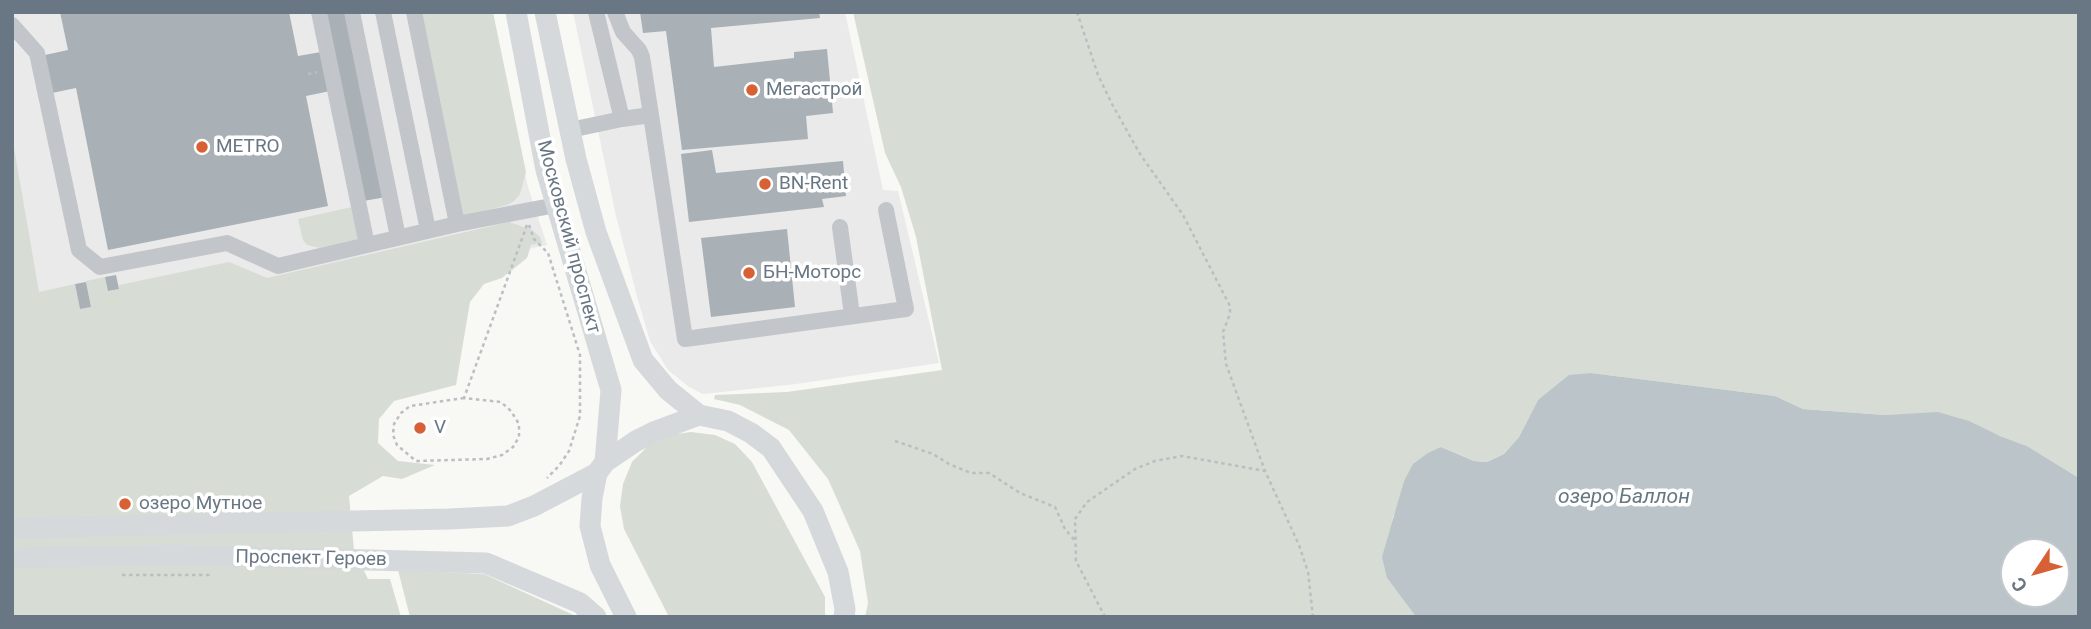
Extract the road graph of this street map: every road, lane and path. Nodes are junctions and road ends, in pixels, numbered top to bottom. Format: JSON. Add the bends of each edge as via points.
{"nodes":[{"id":1,"x":319,"y":12,"type":"edge"},
{"id":2,"x":352,"y":12,"type":"edge"},
{"id":3,"x":383,"y":12,"type":"edge"},
{"id":4,"x":414,"y":12,"type":"edge"},
{"id":5,"x":516,"y":12,"type":"edge"},
{"id":6,"x":545,"y":12,"type":"edge"},
{"id":7,"x":596,"y":12,"type":"edge"},
{"id":8,"x":615,"y":12,"type":"edge"},
{"id":9,"x":1077,"y":12,"type":"edge"},
{"id":10,"x":12,"y":25,"type":"edge"},
{"id":11,"x":651,"y":115,"type":"junction"},
{"id":12,"x":622,"y":120,"type":"junction"},
{"id":13,"x":569,"y":130,"type":"junction"},
{"id":14,"x":556,"y":205,"type":"junction"},
{"id":15,"x":886,"y":210,"type":"dead end"},
{"id":16,"x":457,"y":223,"type":"junction"},
{"id":17,"x":840,"y":227,"type":"dead end"},
{"id":18,"x":428,"y":230,"type":"junction"},
{"id":19,"x":398,"y":237,"type":"junction"},
{"id":20,"x":367,"y":245,"type":"junction"},
{"id":21,"x":852,"y":315,"type":"junction"},
{"id":22,"x":464,"y":398,"type":"junction"},
{"id":23,"x":699,"y":415,"type":"junction"},
{"id":24,"x":895,"y":441,"type":"dead end"},
{"id":25,"x":601,"y":467,"type":"junction"},
{"id":26,"x":1265,"y":471,"type":"junction"},
{"id":27,"x":545,"y":480,"type":"dead end"},
{"id":28,"x":12,"y":528,"type":"edge"},
{"id":29,"x":1076,"y":542,"type":"junction"},
{"id":30,"x":12,"y":558,"type":"edge"},
{"id":31,"x":596,"y":617,"type":"edge"},
{"id":32,"x":626,"y":617,"type":"edge"},
{"id":33,"x":845,"y":617,"type":"edge"},
{"id":34,"x":1105,"y":617,"type":"edge"},
{"id":35,"x":1313,"y":617,"type":"edge"}],
"edges":[{"from":1,"to":20,"type":"lane"},
{"from":2,"to":19,"type":"lane"},
{"from":3,"to":18,"type":"lane"},
{"from":4,"to":16,"type":"lane"},
{"from":5,"to":14,"type":"main road","name":"Московский проспект"},
{"from":6,"to":13,"type":"main road","name":"Московский проспект"},
{"from":7,"to":12,"type":"lane"},
{"from":8,"to":11,"type":"lane","via":[[642,57]]},
{"from":9,"to":26,"type":"path","via":[[1112,104],[1140,155],[1183,215],[1230,306],[1223,332],[1226,364]]},
{"from":10,"to":20,"type":"lane","via":[[37,53],[79,250],[100,267],[228,243],[278,266]]},
{"from":11,"to":12,"type":"lane"},
{"from":11,"to":21,"type":"lane","via":[[685,339]]},
{"from":12,"to":13,"type":"lane"},
{"from":13,"to":23,"type":"main road","name":"Московский проспект","via":[[596,232],[643,360],[668,390]]},
{"from":14,"to":16,"type":"lane"},
{"from":14,"to":25,"type":"main road","name":"Московский проспект","via":[[611,390]]},
{"from":15,"to":21,"type":"lane","via":[[906,309]]},
{"from":16,"to":18,"type":"lane"},
{"from":17,"to":21,"type":"lane"},
{"from":18,"to":19,"type":"lane"},
{"from":19,"to":20,"type":"lane"},
{"from":22,"to":22,"type":"path","via":[[501,402],[511,411],[519,424],[513,447],[486,459],[416,461],[397,445],[394,424],[410,406]]},
{"from":22,"to":27,"type":"path","via":[[528,221],[534,239],[548,253],[580,355],[580,416],[569,451]]},
{"from":23,"to":25,"type":"main road","name":"Проспект Героев","via":[[656,431]]},
{"from":23,"to":33,"type":"main road","via":[[728,421],[771,448],[813,511],[838,572]]},
{"from":24,"to":29,"type":"path","via":[[971,472],[989,473],[1020,493],[1055,507]]},
{"from":25,"to":28,"type":"main road","name":"Проспект Героев","via":[[508,516]]},
{"from":25,"to":32,"type":"main road","name":"Московский проспект","via":[[590,526],[600,565]]},
{"from":26,"to":29,"type":"path","via":[[1182,456],[1155,461],[1087,502],[1075,519]]},
{"from":26,"to":35,"type":"path","via":[[1308,572]]},
{"from":29,"to":34,"type":"path","via":[[1076,561]]},
{"from":30,"to":31,"type":"main road","name":"Проспект Героев","via":[[176,555],[486,563],[580,603]]}]}
